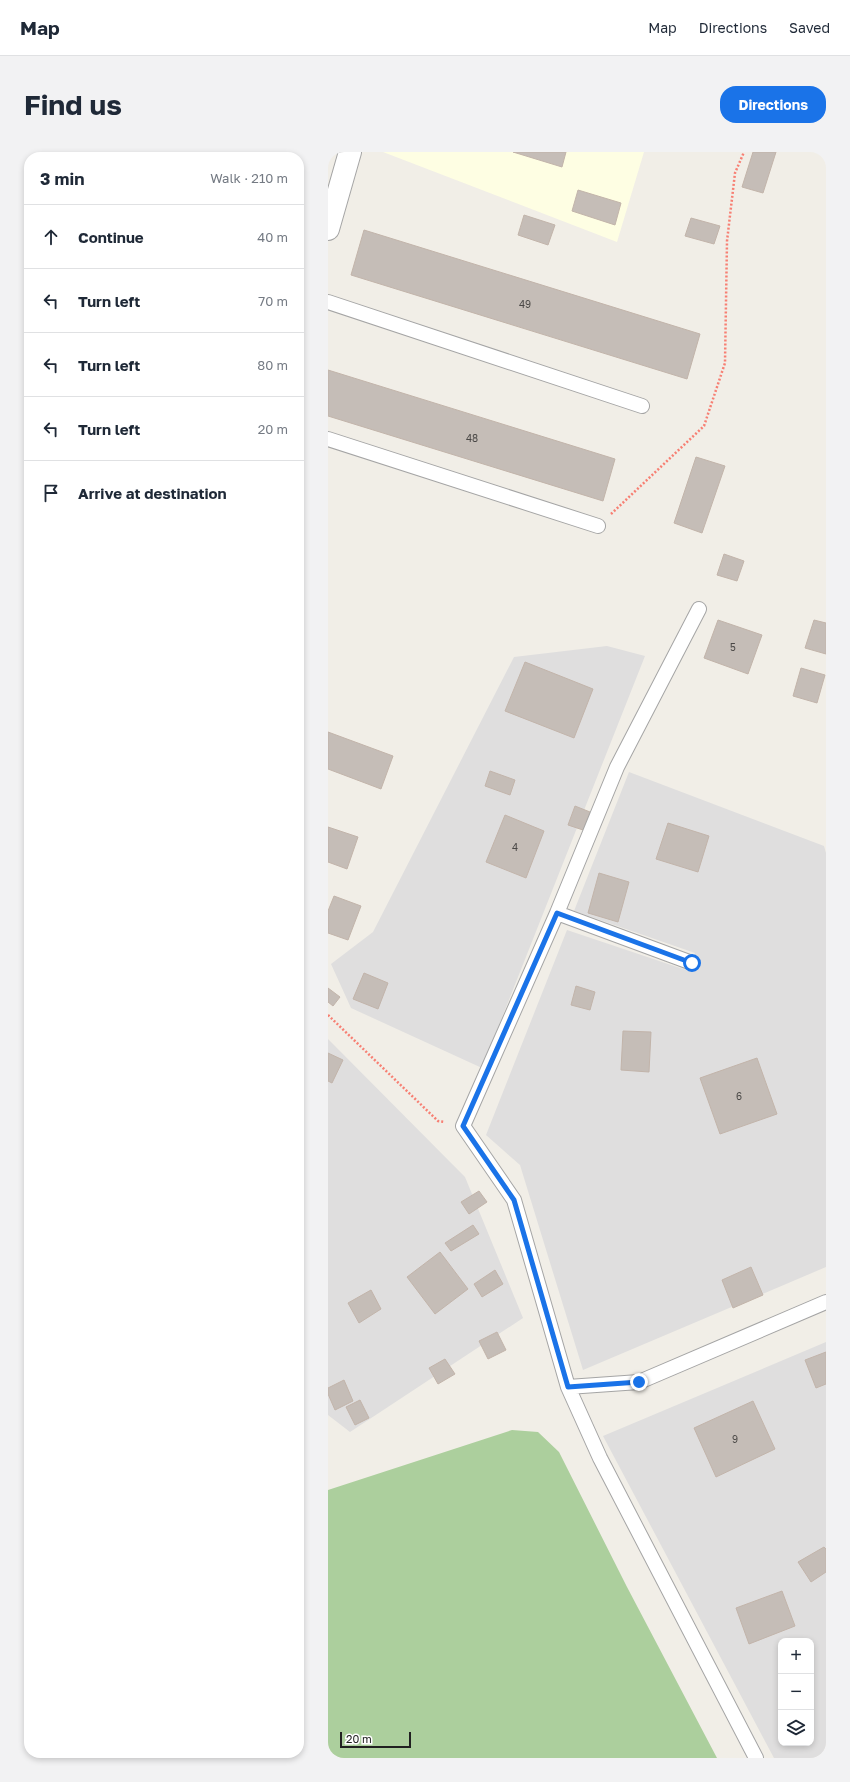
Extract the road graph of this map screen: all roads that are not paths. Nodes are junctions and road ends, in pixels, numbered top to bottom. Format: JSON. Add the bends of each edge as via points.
{"nodes":[{"id":1,"x":350,"y":152,"type":"edge"},
{"id":2,"x":328,"y":229,"type":"edge"},
{"id":3,"x":328,"y":302,"type":"edge"},
{"id":4,"x":642,"y":406,"type":"dead end"},
{"id":5,"x":328,"y":439,"type":"edge"},
{"id":6,"x":598,"y":526,"type":"road end"},
{"id":7,"x":699,"y":609,"type":"dead end"},
{"id":8,"x":557,"y":913,"type":"junction"},
{"id":9,"x":692,"y":963,"type":"dead end"},
{"id":10,"x":826,"y":1302,"type":"edge"},
{"id":11,"x":568,"y":1387,"type":"junction"},
{"id":12,"x":756,"y":1758,"type":"edge"}],
"edges":[{"from":1,"to":2,"type":"street"},
{"from":3,"to":4,"type":"lane"},
{"from":5,"to":6,"type":"lane"},
{"from":7,"to":8,"type":"lane","via":[[617,767]]},
{"from":8,"to":9,"type":"lane"},
{"from":8,"to":11,"type":"lane","via":[[463,1126],[514,1200]]},
{"from":10,"to":11,"type":"lane","via":[[639,1382]]},
{"from":11,"to":12,"type":"lane","via":[[600,1458]]}]}
